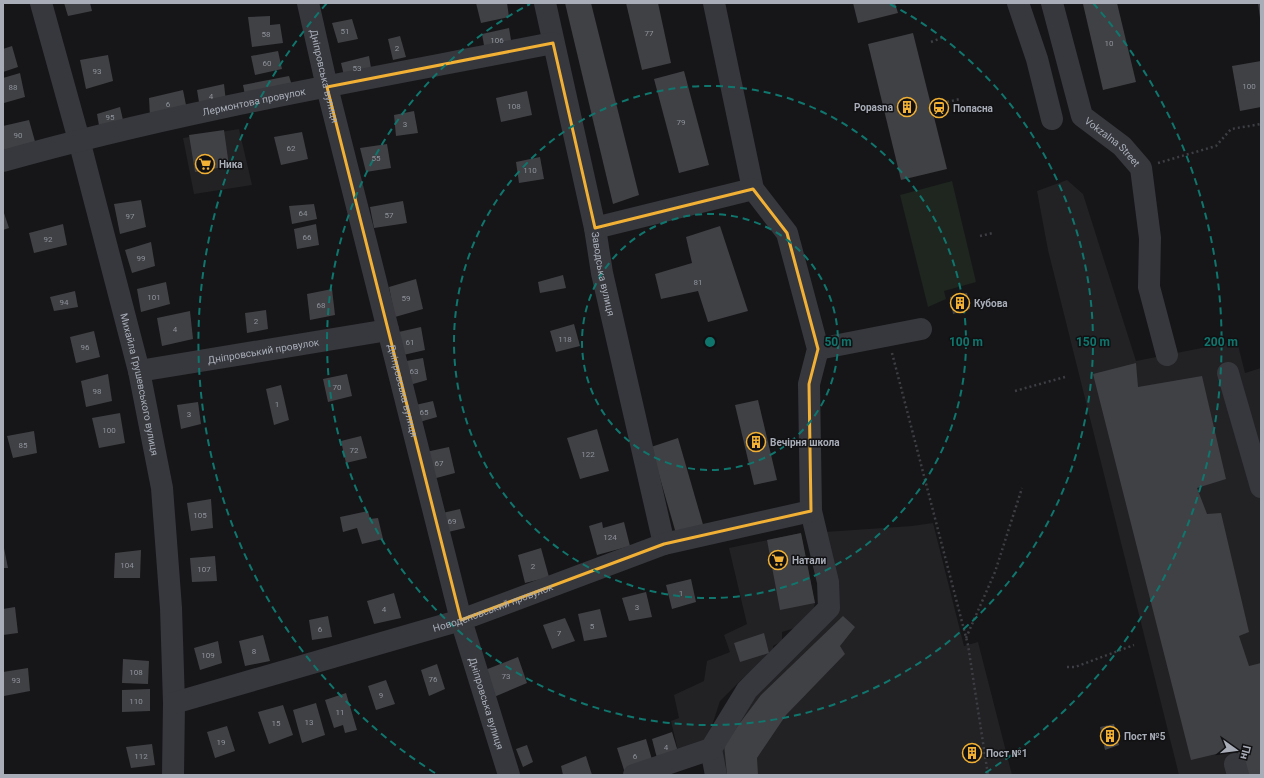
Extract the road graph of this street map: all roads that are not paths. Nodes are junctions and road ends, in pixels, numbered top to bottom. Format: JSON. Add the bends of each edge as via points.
{"nodes":[{"id":1,"x":41,"y":3,"type":"edge"},
{"id":2,"x":308,"y":3,"type":"edge"},
{"id":3,"x":545,"y":3,"type":"edge"},
{"id":4,"x":714,"y":3,"type":"edge"},
{"id":5,"x":1018,"y":3,"type":"edge"},
{"id":6,"x":1052,"y":3,"type":"edge"},
{"id":7,"x":553,"y":43,"type":"junction"},
{"id":8,"x":327,"y":87,"type":"junction"},
{"id":9,"x":1052,"y":119,"type":"dead end"},
{"id":10,"x":79,"y":140,"type":"junction"},
{"id":11,"x":3,"y":161,"type":"edge"},
{"id":12,"x":753,"y":189,"type":"junction"},
{"id":13,"x":595,"y":228,"type":"junction"},
{"id":14,"x":921,"y":329,"type":"dead end"},
{"id":15,"x":388,"y":330,"type":"junction"},
{"id":16,"x":818,"y":349,"type":"junction"},
{"id":17,"x":1167,"y":355,"type":"dead end"},
{"id":18,"x":139,"y":371,"type":"junction"},
{"id":19,"x":1228,"y":373,"type":"dead end"},
{"id":20,"x":1261,"y":487,"type":"edge"},
{"id":21,"x":811,"y":511,"type":"junction"},
{"id":22,"x":664,"y":544,"type":"junction"},
{"id":23,"x":461,"y":620,"type":"junction"},
{"id":24,"x":174,"y":703,"type":"junction"},
{"id":25,"x":711,"y":749,"type":"junction"},
{"id":26,"x":173,"y":775,"type":"edge"},
{"id":27,"x":509,"y":775,"type":"edge"},
{"id":28,"x":634,"y":775,"type":"edge"},
{"id":29,"x":716,"y":775,"type":"edge"}],
"edges":[{"from":1,"to":10,"type":"street","name":"Михайла Грушевського вулиця"},
{"from":2,"to":8,"type":"street","name":"Дніпровська вулиця"},
{"from":3,"to":7,"type":"street","name":"Заводська вулиця"},
{"from":4,"to":12,"type":"street"},
{"from":5,"to":9,"type":"street","via":[[1037,59]]},
{"from":6,"to":17,"type":"street","name":"Vokzalna Street","via":[[1082,116],[1122,146],[1141,168],[1150,238],[1149,287]]},
{"from":7,"to":8,"type":"street","name":"Лермонтова провулок"},
{"from":7,"to":13,"type":"street","name":"Заводська вулиця"},
{"from":8,"to":10,"type":"street","name":"Лермонтова провулок"},
{"from":8,"to":15,"type":"street","name":"Дніпровська вулиця"},
{"from":10,"to":11,"type":"street","name":"Лермонтова провулок"},
{"from":10,"to":18,"type":"street","name":"Михайла Грушевського вулиця"},
{"from":12,"to":13,"type":"street"},
{"from":12,"to":16,"type":"street","via":[[787,233]]},
{"from":13,"to":22,"type":"street","name":"Заводська вулиця","via":[[602,273]]},
{"from":14,"to":16,"type":"street"},
{"from":15,"to":18,"type":"street","name":"Дніпровський провулок"},
{"from":15,"to":23,"type":"street","name":"Дніпровська вулиця"},
{"from":16,"to":21,"type":"street","via":[[809,384]]},
{"from":18,"to":24,"type":"street","name":"Михайла Грушевського вулиця","via":[[162,488],[171,608]]},
{"from":19,"to":20,"type":"street"},
{"from":21,"to":22,"type":"street","name":"Новодеповський провулок"},
{"from":21,"to":25,"type":"street","via":[[828,582],[829,608],[747,690]]},
{"from":22,"to":23,"type":"street","name":"Новодеповський провулок"},
{"from":23,"to":24,"type":"street","name":"Новодеповський провулок"},
{"from":23,"to":27,"type":"street","name":"Дніпровська вулиця"},
{"from":24,"to":26,"type":"street","name":"Михайла Грушевського вулиця"},
{"from":25,"to":28,"type":"street"},
{"from":25,"to":29,"type":"street"}]}
